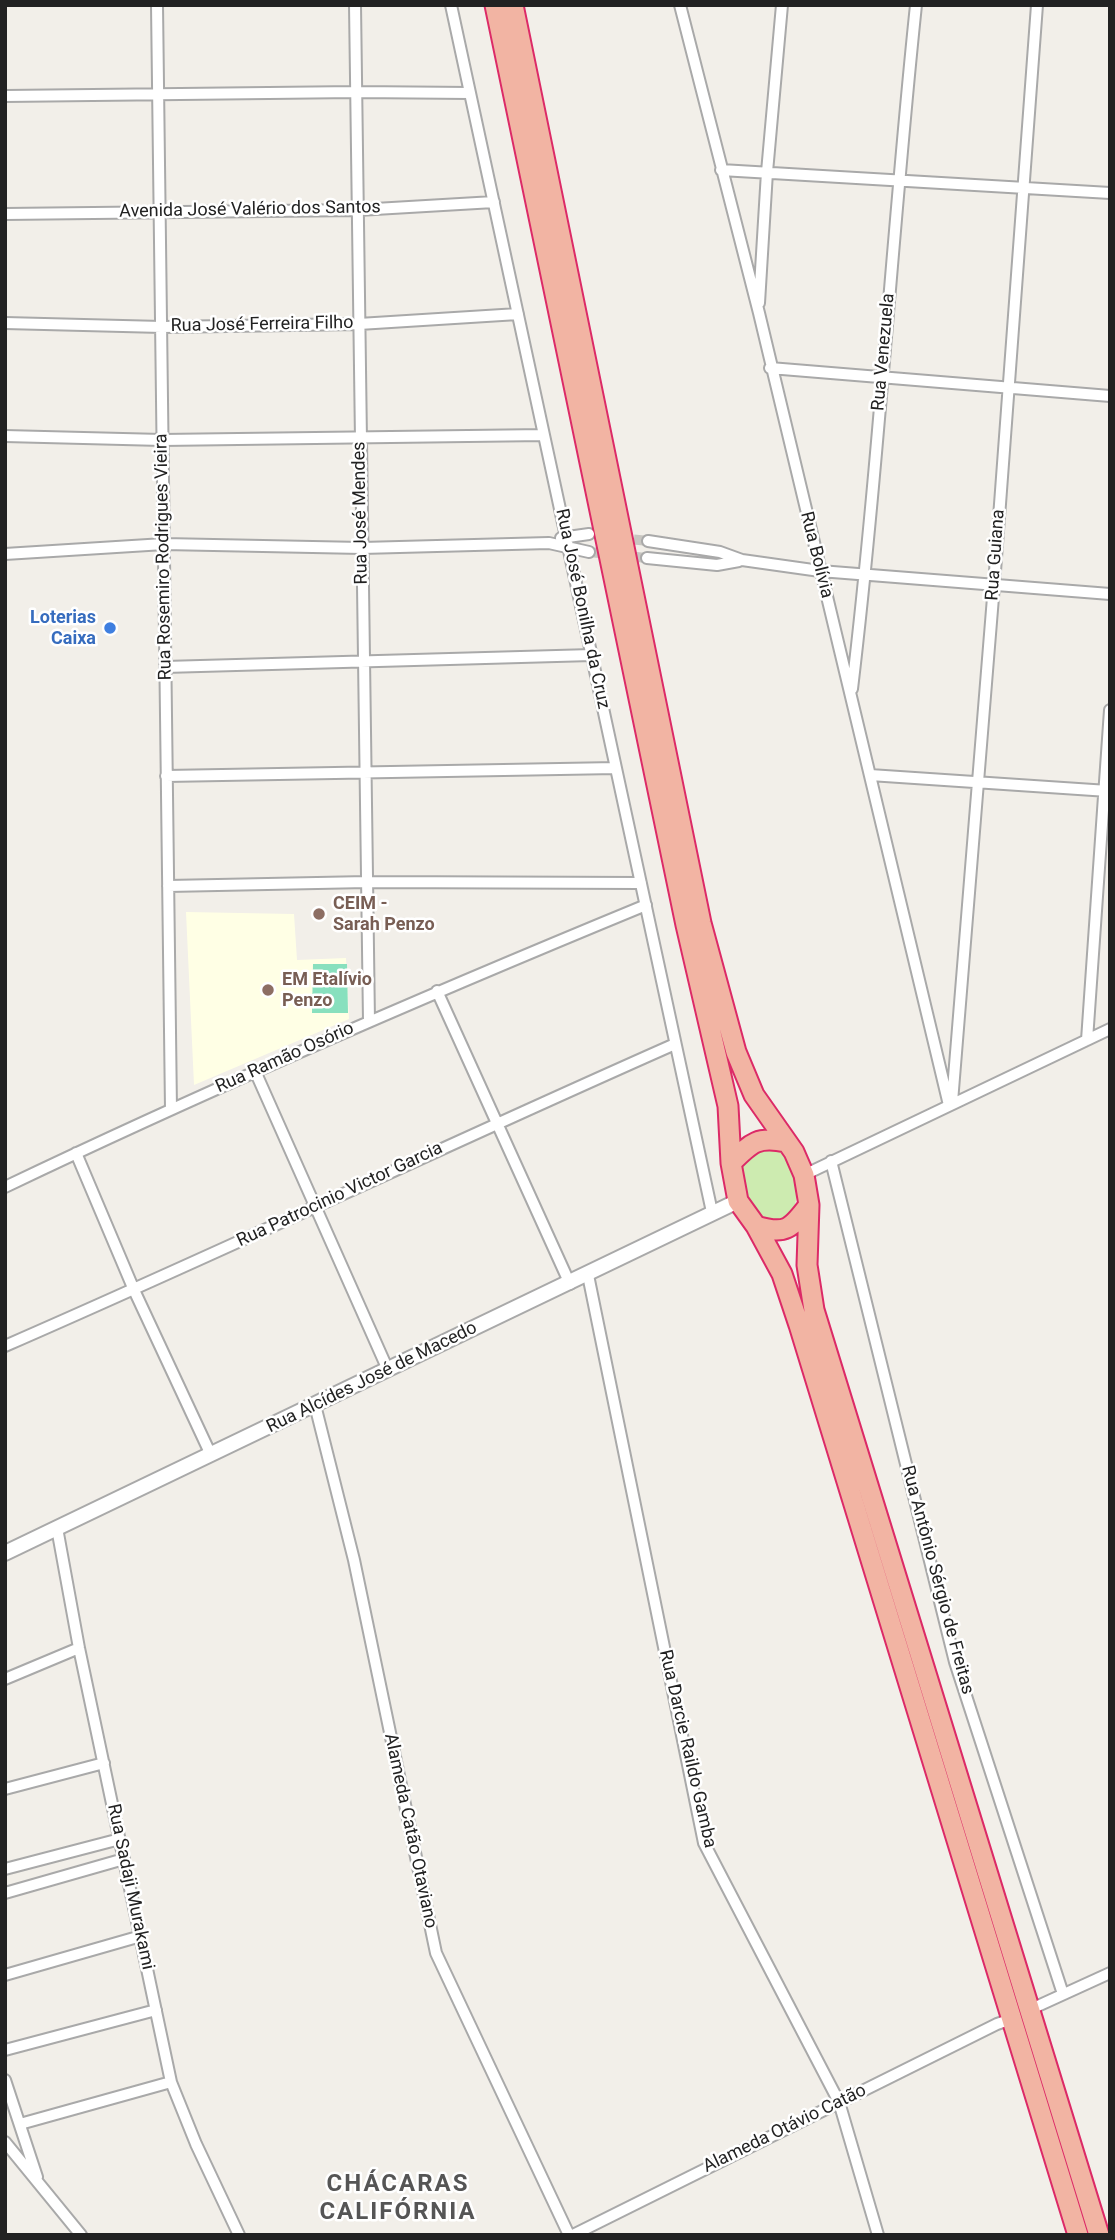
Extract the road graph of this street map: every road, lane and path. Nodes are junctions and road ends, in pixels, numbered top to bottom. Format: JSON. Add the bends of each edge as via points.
{"nodes":[{"id":1,"x":157,"y":5,"type":"edge"},
{"id":2,"x":355,"y":5,"type":"edge"},
{"id":3,"x":451,"y":5,"type":"edge"},
{"id":4,"x":495,"y":5,"type":"edge"},
{"id":5,"x":513,"y":5,"type":"edge"},
{"id":6,"x":680,"y":5,"type":"edge"},
{"id":7,"x":782,"y":5,"type":"edge"},
{"id":8,"x":916,"y":5,"type":"edge"},
{"id":9,"x":1037,"y":5,"type":"edge"},
{"id":10,"x":356,"y":92,"type":"junction"},
{"id":11,"x":470,"y":93,"type":"junction"},
{"id":12,"x":158,"y":94,"type":"junction"},
{"id":13,"x":5,"y":96,"type":"edge"},
{"id":14,"x":721,"y":170,"type":"junction"},
{"id":15,"x":767,"y":173,"type":"junction"},
{"id":16,"x":898,"y":183,"type":"junction"},
{"id":17,"x":1023,"y":189,"type":"junction"},
{"id":18,"x":1110,"y":194,"type":"edge"},
{"id":19,"x":494,"y":202,"type":"junction"},
{"id":20,"x":358,"y":210,"type":"junction"},
{"id":21,"x":160,"y":212,"type":"junction"},
{"id":22,"x":5,"y":214,"type":"edge"},
{"id":23,"x":759,"y":313,"type":"junction"},
{"id":24,"x":518,"y":314,"type":"junction"},
{"id":25,"x":5,"y":323,"type":"edge"},
{"id":26,"x":359,"y":324,"type":"junction"},
{"id":27,"x":162,"y":327,"type":"junction"},
{"id":28,"x":770,"y":368,"type":"junction"},
{"id":29,"x":881,"y":377,"type":"junction"},
{"id":30,"x":1007,"y":388,"type":"junction"},
{"id":31,"x":1110,"y":396,"type":"edge"},
{"id":32,"x":544,"y":435,"type":"junction"},
{"id":33,"x":5,"y":436,"type":"edge"},
{"id":34,"x":360,"y":437,"type":"junction"},
{"id":35,"x":162,"y":440,"type":"junction"},
{"id":36,"x":589,"y":534,"type":"dead end"},
{"id":37,"x":566,"y":536,"type":"junction"},
{"id":38,"x":648,"y":541,"type":"tunnel mouth"},
{"id":39,"x":549,"y":543,"type":"junction"},
{"id":40,"x":164,"y":544,"type":"junction"},
{"id":41,"x":362,"y":548,"type":"junction"},
{"id":42,"x":569,"y":549,"type":"junction"},
{"id":43,"x":589,"y":552,"type":"tunnel mouth"},
{"id":44,"x":5,"y":554,"type":"edge"},
{"id":45,"x":648,"y":558,"type":"tunnel mouth"},
{"id":46,"x":742,"y":560,"type":"junction"},
{"id":47,"x":820,"y":571,"type":"junction"},
{"id":48,"x":866,"y":573,"type":"junction"},
{"id":49,"x":994,"y":585,"type":"junction"},
{"id":50,"x":1110,"y":594,"type":"edge"},
{"id":51,"x":592,"y":655,"type":"junction"},
{"id":52,"x":364,"y":662,"type":"junction"},
{"id":53,"x":165,"y":667,"type":"junction"},
{"id":54,"x":850,"y":698,"type":"junction"},
{"id":55,"x":1110,"y":710,"type":"edge"},
{"id":56,"x":616,"y":768,"type":"junction"},
{"id":57,"x":366,"y":774,"type":"junction"},
{"id":58,"x":870,"y":775,"type":"junction"},
{"id":59,"x":166,"y":776,"type":"junction"},
{"id":60,"x":978,"y":781,"type":"junction"},
{"id":61,"x":1106,"y":791,"type":"edge"},
{"id":62,"x":367,"y":882,"type":"junction"},
{"id":63,"x":641,"y":883,"type":"junction"},
{"id":64,"x":168,"y":886,"type":"junction"},
{"id":65,"x":646,"y":905,"type":"junction"},
{"id":66,"x":437,"y":991,"type":"junction"},
{"id":67,"x":369,"y":1021,"type":"junction"},
{"id":68,"x":1110,"y":1029,"type":"edge"},
{"id":69,"x":1087,"y":1040,"type":"junction"},
{"id":70,"x":676,"y":1044,"type":"junction"},
{"id":71,"x":254,"y":1071,"type":"junction"},
{"id":72,"x":950,"y":1104,"type":"junction"},
{"id":73,"x":171,"y":1109,"type":"junction"},
{"id":74,"x":495,"y":1123,"type":"junction"},
{"id":75,"x":786,"y":1142,"type":"junction"},
{"id":76,"x":76,"y":1153,"type":"junction"},
{"id":77,"x":831,"y":1161,"type":"junction"},
{"id":78,"x":731,"y":1163,"type":"junction"},
{"id":79,"x":804,"y":1175,"type":"junction"},
{"id":80,"x":5,"y":1187,"type":"edge"},
{"id":81,"x":738,"y":1201,"type":"junction"},
{"id":82,"x":809,"y":1205,"type":"junction"},
{"id":83,"x":315,"y":1207,"type":"junction"},
{"id":84,"x":712,"y":1212,"type":"junction"},
{"id":85,"x":756,"y":1226,"type":"junction"},
{"id":86,"x":588,"y":1275,"type":"junction"},
{"id":87,"x":570,"y":1283,"type":"junction"},
{"id":88,"x":134,"y":1290,"type":"junction"},
{"id":89,"x":5,"y":1346,"type":"edge"},
{"id":90,"x":388,"y":1370,"type":"junction"},
{"id":91,"x":315,"y":1405,"type":"junction"},
{"id":92,"x":211,"y":1455,"type":"junction"},
{"id":93,"x":57,"y":1528,"type":"junction"},
{"id":94,"x":5,"y":1553,"type":"edge"},
{"id":95,"x":79,"y":1648,"type":"junction"},
{"id":96,"x":5,"y":1679,"type":"edge"},
{"id":97,"x":104,"y":1763,"type":"junction"},
{"id":98,"x":5,"y":1789,"type":"edge"},
{"id":99,"x":120,"y":1839,"type":"junction"},
{"id":100,"x":124,"y":1859,"type":"junction"},
{"id":101,"x":5,"y":1869,"type":"edge"},
{"id":102,"x":5,"y":1893,"type":"edge"},
{"id":103,"x":141,"y":1936,"type":"junction"},
{"id":104,"x":1110,"y":1973,"type":"edge"},
{"id":105,"x":5,"y":1975,"type":"edge"},
{"id":106,"x":1063,"y":1994,"type":"junction"},
{"id":107,"x":156,"y":2010,"type":"junction"},
{"id":108,"x":1013,"y":2018,"type":"junction"},
{"id":109,"x":5,"y":2050,"type":"edge"},
{"id":110,"x":5,"y":2080,"type":"edge"},
{"id":111,"x":171,"y":2082,"type":"junction"},
{"id":112,"x":839,"y":2102,"type":"junction"},
{"id":113,"x":20,"y":2124,"type":"junction"},
{"id":114,"x":5,"y":2142,"type":"edge"},
{"id":115,"x":39,"y":2181,"type":"junction"},
{"id":116,"x":81,"y":2235,"type":"edge"},
{"id":117,"x":239,"y":2235,"type":"edge"},
{"id":118,"x":571,"y":2235,"type":"edge"},
{"id":119,"x":878,"y":2235,"type":"edge"},
{"id":120,"x":1078,"y":2235,"type":"edge"},
{"id":121,"x":1098,"y":2235,"type":"edge"}],
"edges":[{"from":1,"to":12,"type":"street","name":"Rua Rosemiro Rodrigues Vieira"},
{"from":2,"to":10,"type":"street","name":"Rua José Mendes"},
{"from":3,"to":11,"type":"street","name":"Rua José Bonilha da Cruz"},
{"from":4,"to":78,"type":"highway","via":[[686,925],[728,1106]]},
{"from":5,"to":75,"type":"highway","via":[[701,923],[736,1052],[754,1095]]},
{"from":6,"to":14,"type":"street","name":"Rua Bolívia"},
{"from":7,"to":15,"type":"street"},
{"from":8,"to":16,"type":"street","name":"Rua Venezuela"},
{"from":9,"to":17,"type":"street","name":"Rua Guiana"},
{"from":10,"to":11,"type":"street"},
{"from":10,"to":12,"type":"street"},
{"from":10,"to":20,"type":"street","name":"Rua José Mendes"},
{"from":11,"to":19,"type":"street","name":"Rua José Bonilha da Cruz"},
{"from":12,"to":13,"type":"street"},
{"from":12,"to":21,"type":"street","name":"Rua Rosemiro Rodrigues Vieira"},
{"from":14,"to":15,"type":"street"},
{"from":14,"to":23,"type":"street","name":"Rua Bolívia"},
{"from":15,"to":16,"type":"street"},
{"from":15,"to":23,"type":"street"},
{"from":16,"to":17,"type":"street"},
{"from":16,"to":29,"type":"street","name":"Rua Venezuela"},
{"from":17,"to":18,"type":"street"},
{"from":17,"to":30,"type":"street","name":"Rua Guiana"},
{"from":19,"to":20,"type":"street","name":"Avenida José Valério dos Santos"},
{"from":19,"to":24,"type":"street","name":"Rua José Bonilha da Cruz"},
{"from":20,"to":21,"type":"street","name":"Avenida José Valério dos Santos"},
{"from":20,"to":26,"type":"street","name":"Rua José Mendes"},
{"from":21,"to":22,"type":"street","name":"Avenida José Valério dos Santos"},
{"from":21,"to":27,"type":"street","name":"Rua Rosemiro Rodrigues Vieira"},
{"from":23,"to":28,"type":"street","name":"Rua Bolívia"},
{"from":24,"to":26,"type":"street","name":"Rua José Ferreira Filho"},
{"from":24,"to":32,"type":"street","name":"Rua José Bonilha da Cruz"},
{"from":25,"to":27,"type":"street","name":"Rua José Ferreira Filho"},
{"from":26,"to":27,"type":"street","name":"Rua José Ferreira Filho"},
{"from":26,"to":34,"type":"street","name":"Rua José Mendes"},
{"from":27,"to":35,"type":"street","name":"Rua Rosemiro Rodrigues Vieira"},
{"from":28,"to":29,"type":"street"},
{"from":28,"to":47,"type":"street","name":"Rua Bolívia"},
{"from":29,"to":30,"type":"street"},
{"from":29,"to":48,"type":"street","name":"Rua Venezuela"},
{"from":30,"to":31,"type":"street"},
{"from":30,"to":49,"type":"street","name":"Rua Guiana"},
{"from":32,"to":34,"type":"street"},
{"from":32,"to":37,"type":"street","name":"Rua José Bonilha da Cruz"},
{"from":33,"to":35,"type":"street"},
{"from":34,"to":35,"type":"street"},
{"from":34,"to":41,"type":"street","name":"Rua José Mendes"},
{"from":35,"to":40,"type":"street","name":"Rua Rosemiro Rodrigues Vieira"},
{"from":36,"to":37,"type":"street"},
{"from":37,"to":39,"type":"street"},
{"from":37,"to":42,"type":"street","name":"Rua José Bonilha da Cruz"},
{"from":38,"to":46,"type":"street"},
{"from":39,"to":41,"type":"street"},
{"from":39,"to":42,"type":"street"},
{"from":40,"to":41,"type":"street"},
{"from":40,"to":44,"type":"street"},
{"from":40,"to":53,"type":"street","name":"Rua Rosemiro Rodrigues Vieira"},
{"from":41,"to":52,"type":"street","name":"Rua José Mendes"},
{"from":42,"to":43,"type":"street"},
{"from":42,"to":51,"type":"street","name":"Rua José Bonilha da Cruz"},
{"from":45,"to":46,"type":"street","via":[[717,565]]},
{"from":46,"to":47,"type":"street"},
{"from":47,"to":48,"type":"street"},
{"from":47,"to":54,"type":"street","name":"Rua Bolívia"},
{"from":48,"to":49,"type":"street"},
{"from":48,"to":54,"type":"street","name":"Rua Venezuela"},
{"from":49,"to":50,"type":"street"},
{"from":49,"to":60,"type":"street","name":"Rua Guiana"},
{"from":51,"to":52,"type":"street"},
{"from":51,"to":56,"type":"street","name":"Rua José Bonilha da Cruz"},
{"from":52,"to":53,"type":"street"},
{"from":52,"to":57,"type":"street","name":"Rua José Mendes"},
{"from":53,"to":59,"type":"street","name":"Rua Rosemiro Rodrigues Vieira"},
{"from":54,"to":58,"type":"street","name":"Rua Bolívia"},
{"from":55,"to":61,"type":"street"},
{"from":56,"to":57,"type":"street"},
{"from":56,"to":63,"type":"street","name":"Rua José Bonilha da Cruz"},
{"from":57,"to":59,"type":"street"},
{"from":57,"to":62,"type":"street","name":"Rua José Mendes"},
{"from":58,"to":60,"type":"street"},
{"from":58,"to":72,"type":"street","name":"Rua Bolívia"},
{"from":59,"to":64,"type":"street","name":"Rua Rosemiro Rodrigues Vieira"},
{"from":60,"to":61,"type":"street"},
{"from":60,"to":72,"type":"street","name":"Rua Guiana"},
{"from":61,"to":69,"type":"street"},
{"from":62,"to":63,"type":"street"},
{"from":62,"to":64,"type":"street"},
{"from":62,"to":67,"type":"street","name":"Rua José Mendes"},
{"from":63,"to":65,"type":"street","name":"Rua José Bonilha da Cruz"},
{"from":64,"to":73,"type":"street","name":"Rua Rosemiro Rodrigues Vieira"},
{"from":65,"to":66,"type":"street","name":"Rua Ramão Osório"},
{"from":65,"to":70,"type":"street","name":"Rua José Bonilha da Cruz"},
{"from":66,"to":67,"type":"street","name":"Rua Ramão Osório"},
{"from":66,"to":74,"type":"street"},
{"from":67,"to":71,"type":"street","name":"Rua Ramão Osório"},
{"from":68,"to":69,"type":"street"},
{"from":69,"to":72,"type":"street"},
{"from":70,"to":74,"type":"street","name":"Rua Patrocinio Victor Garcia"},
{"from":70,"to":84,"type":"street","name":"Rua José Bonilha da Cruz"},
{"from":71,"to":73,"type":"street","name":"Rua Ramão Osório"},
{"from":71,"to":83,"type":"street"},
{"from":72,"to":77,"type":"street"},
{"from":73,"to":76,"type":"street","name":"Rua Ramão Osório"},
{"from":74,"to":83,"type":"street","name":"Rua Patrocinio Victor Garcia"},
{"from":74,"to":87,"type":"street"},
{"from":75,"to":78,"type":"highway","via":[[752,1143]]},
{"from":75,"to":79,"type":"highway"},
{"from":76,"to":80,"type":"street","name":"Rua Ramão Osório"},
{"from":76,"to":88,"type":"street"},
{"from":77,"to":79,"type":"street"},
{"from":77,"to":106,"type":"street","name":"Rua Antônio Sérgio de Freitas","via":[[956,1662]]},
{"from":78,"to":81,"type":"highway"},
{"from":79,"to":82,"type":"highway"},
{"from":81,"to":84,"type":"street","name":"Rua Alcídes José de Macedo"},
{"from":81,"to":85,"type":"highway"},
{"from":82,"to":85,"type":"highway","via":[[786,1230]]},
{"from":82,"to":108,"type":"highway","via":[[807,1265],[814,1310]]},
{"from":83,"to":88,"type":"street","name":"Rua Patrocinio Victor Garcia"},
{"from":83,"to":90,"type":"street"},
{"from":84,"to":86,"type":"street","name":"Rua Alcídes José de Macedo"},
{"from":85,"to":108,"type":"highway","via":[[782,1275],[799,1325]]},
{"from":86,"to":87,"type":"street","name":"Rua Alcídes José de Macedo"},
{"from":86,"to":112,"type":"street","name":"Rua Darcie Raildo Gamba","via":[[704,1843]]},
{"from":87,"to":90,"type":"street","name":"Rua Alcídes José de Macedo"},
{"from":88,"to":89,"type":"street","name":"Rua Patrocinio Victor Garcia"},
{"from":88,"to":92,"type":"street"},
{"from":90,"to":91,"type":"street","name":"Rua Alcídes José de Macedo"},
{"from":91,"to":92,"type":"street","name":"Rua Alcídes José de Macedo"},
{"from":91,"to":118,"type":"street","name":"Alameda Catão Otaviano","via":[[354,1560],[436,1953]]},
{"from":92,"to":93,"type":"street","name":"Rua Alcídes José de Macedo"},
{"from":93,"to":94,"type":"street","name":"Rua Alcídes José de Macedo"},
{"from":93,"to":95,"type":"street","name":"Rua Sadaji Murakami"},
{"from":95,"to":96,"type":"street"},
{"from":95,"to":97,"type":"street","name":"Rua Sadaji Murakami"},
{"from":97,"to":98,"type":"street"},
{"from":97,"to":99,"type":"street","name":"Rua Sadaji Murakami"},
{"from":99,"to":100,"type":"street","name":"Rua Sadaji Murakami"},
{"from":99,"to":101,"type":"street"},
{"from":100,"to":102,"type":"street"},
{"from":100,"to":103,"type":"street","name":"Rua Sadaji Murakami"},
{"from":103,"to":105,"type":"street"},
{"from":103,"to":107,"type":"street","name":"Rua Sadaji Murakami"},
{"from":104,"to":106,"type":"street","name":"Alameda Otávio Catão"},
{"from":106,"to":108,"type":"street","name":"Alameda Otávio Catão"},
{"from":107,"to":109,"type":"street"},
{"from":107,"to":111,"type":"street","name":"Rua Sadaji Murakami"},
{"from":108,"to":112,"type":"street","name":"Alameda Otávio Catão"},
{"from":108,"to":120,"type":"highway"},
{"from":108,"to":121,"type":"highway"},
{"from":110,"to":113,"type":"street"},
{"from":111,"to":113,"type":"street"},
{"from":111,"to":117,"type":"street","name":"Rua Sadaji Murakami"},
{"from":112,"to":118,"type":"street","name":"Alameda Otávio Catão"},
{"from":112,"to":119,"type":"street","name":"Rua Darcie Raildo Gamba"},
{"from":113,"to":115,"type":"street"},
{"from":114,"to":115,"type":"street"},
{"from":115,"to":116,"type":"street"}]}
